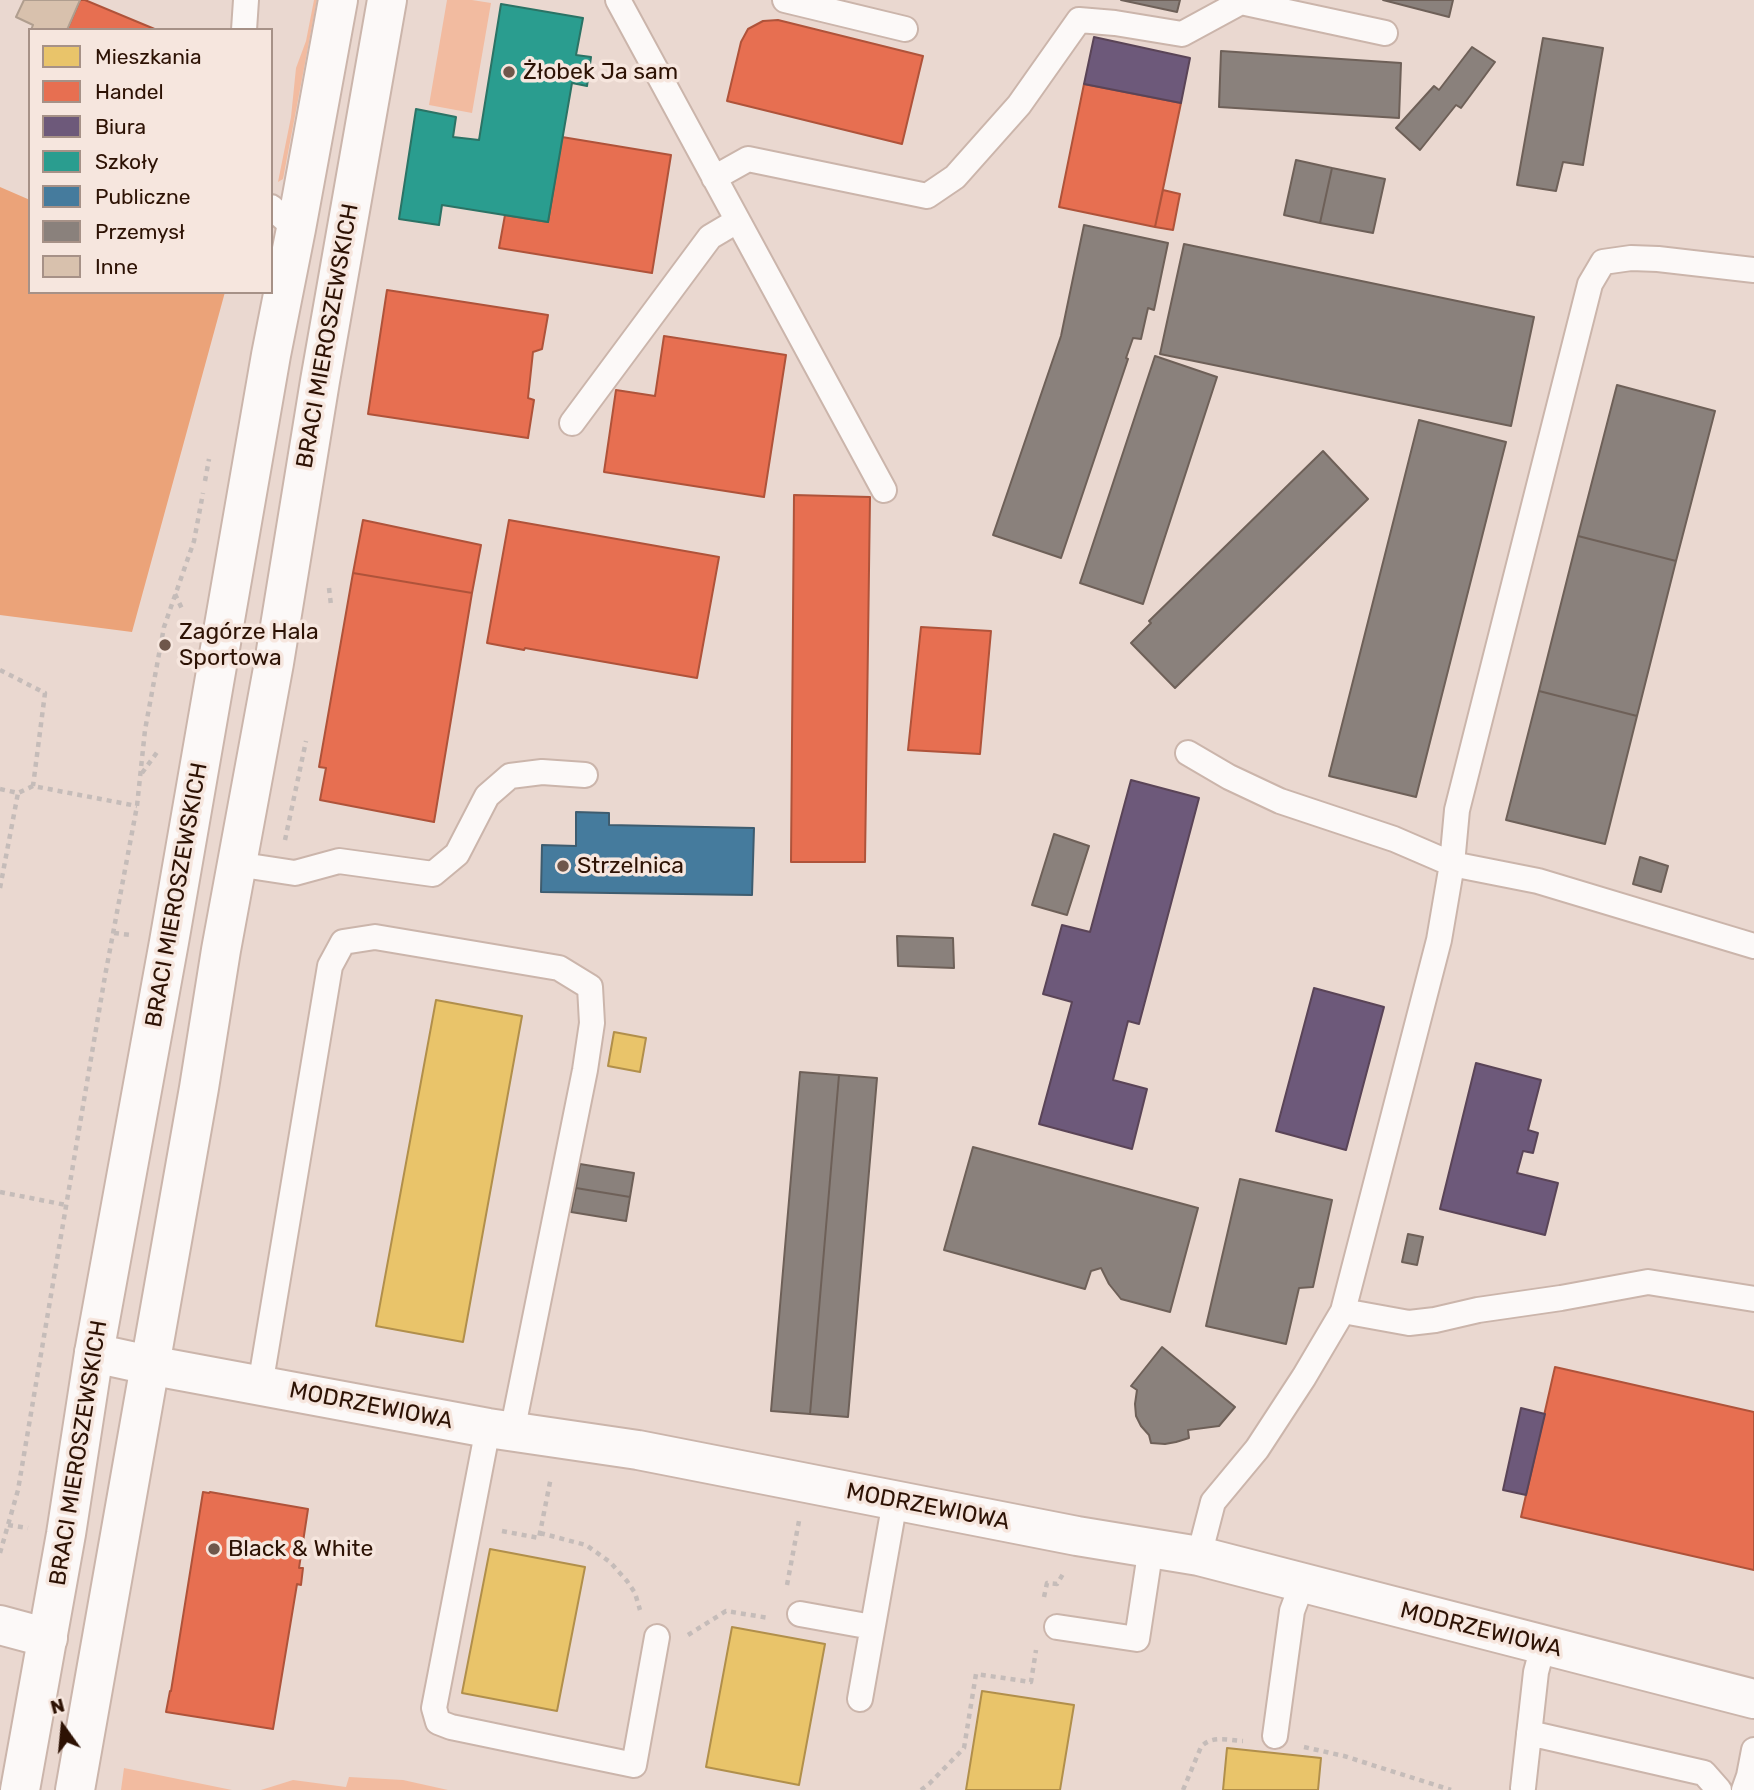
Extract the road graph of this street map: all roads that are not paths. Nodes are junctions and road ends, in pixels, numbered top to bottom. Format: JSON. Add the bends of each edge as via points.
{"nodes":[{"id":1,"x":246,"y":0,"type":"edge"},
{"id":2,"x":338,"y":0,"type":"edge"},
{"id":3,"x":387,"y":0,"type":"edge"},
{"id":4,"x":618,"y":0,"type":"edge"},
{"id":5,"x":786,"y":0,"type":"edge"},
{"id":6,"x":244,"y":28,"type":"edge"},
{"id":7,"x":905,"y":29,"type":"dead end"},
{"id":8,"x":1385,"y":33,"type":"dead end"},
{"id":9,"x":713,"y":178,"type":"junction"},
{"id":10,"x":284,"y":218,"type":"edge"},
{"id":11,"x":737,"y":221,"type":"junction"},
{"id":12,"x":1754,"y":270,"type":"edge"},
{"id":13,"x":572,"y":423,"type":"dead end"},
{"id":14,"x":884,"y":490,"type":"dead end"},
{"id":15,"x":1188,"y":753,"type":"dead end"},
{"id":16,"x":585,"y":775,"type":"dead end"},
{"id":17,"x":236,"y":864,"type":"junction"},
{"id":18,"x":1452,"y":864,"type":"junction"},
{"id":19,"x":1754,"y":946,"type":"edge"},
{"id":20,"x":1754,"y":1300,"type":"edge"},
{"id":21,"x":1343,"y":1311,"type":"junction"},
{"id":22,"x":94,"y":1353,"type":"junction"},
{"id":23,"x":149,"y":1366,"type":"junction"},
{"id":24,"x":260,"y":1386,"type":"junction"},
{"id":25,"x":500,"y":1430,"type":"junction"},
{"id":26,"x":895,"y":1501,"type":"junction"},
{"id":27,"x":1151,"y":1547,"type":"junction"},
{"id":28,"x":1199,"y":1556,"type":"junction"},
{"id":29,"x":1302,"y":1584,"type":"junction"},
{"id":30,"x":790,"y":1617,"type":"road end"},
{"id":31,"x":0,"y":1625,"type":"edge"},
{"id":32,"x":872,"y":1627,"type":"junction"},
{"id":33,"x":1057,"y":1627,"type":"dead end"},
{"id":34,"x":657,"y":1636,"type":"road end"},
{"id":35,"x":48,"y":1638,"type":"junction"},
{"id":36,"x":1543,"y":1646,"type":"junction"},
{"id":37,"x":860,"y":1699,"type":"dead end"},
{"id":38,"x":1754,"y":1699,"type":"edge"},
{"id":39,"x":1529,"y":1732,"type":"junction"},
{"id":40,"x":1275,"y":1735,"type":"dead end"},
{"id":41,"x":1754,"y":1750,"type":"edge"},
{"id":42,"x":1523,"y":1788,"type":"dead end"},
{"id":43,"x":20,"y":1790,"type":"edge"},
{"id":44,"x":75,"y":1790,"type":"edge"},
{"id":45,"x":1719,"y":1790,"type":"edge"},
{"id":46,"x":1744,"y":1790,"type":"edge"}],
"edges":[{"from":1,"to":6,"type":"lane"},
{"from":2,"to":10,"type":"main road","name":"BRACI MIEROSZEWSKICH"},
{"from":3,"to":17,"type":"main road","name":"BRACI MIEROSZEWSKICH"},
{"from":4,"to":9,"type":"lane"},
{"from":5,"to":7,"type":"lane"},
{"from":8,"to":9,"type":"lane","via":[[1241,2],[1182,34],[1079,20],[1019,105],[955,177],[927,196],[748,159]]},
{"from":9,"to":11,"type":"lane"},
{"from":10,"to":22,"type":"main road","name":"BRACI MIEROSZEWSKICH","via":[[271,355]]},
{"from":11,"to":13,"type":"lane","via":[[710,237]]},
{"from":11,"to":14,"type":"lane"},
{"from":12,"to":18,"type":"lane","via":[[1631,258],[1604,262],[1590,284],[1457,810]]},
{"from":15,"to":18,"type":"lane","via":[[1280,800]]},
{"from":16,"to":17,"type":"lane","via":[[542,772],[510,776],[487,796],[457,854],[433,874],[339,861],[295,873]]},
{"from":17,"to":23,"type":"main road","name":"BRACI MIEROSZEWSKICH"},
{"from":18,"to":19,"type":"lane","via":[[1538,881]]},
{"from":18,"to":21,"type":"lane","via":[[1439,940]]},
{"from":20,"to":21,"type":"lane","via":[[1648,1282],[1409,1323]]},
{"from":21,"to":28,"type":"lane","via":[[1257,1449],[1213,1502]]},
{"from":22,"to":23,"type":"main road","name":"MODRZEWIOWA"},
{"from":22,"to":35,"type":"main road","name":"BRACI MIEROSZEWSKICH"},
{"from":23,"to":24,"type":"main road","name":"MODRZEWIOWA"},
{"from":23,"to":44,"type":"main road","name":"BRACI MIEROSZEWSKICH"},
{"from":24,"to":25,"type":"main road","name":"MODRZEWIOWA"},
{"from":24,"to":25,"type":"lane","via":[[330,966],[343,942],[375,937],[559,968],[590,987],[592,1023],[585,1070]]},
{"from":25,"to":26,"type":"main road","name":"MODRZEWIOWA","via":[[638,1450]]},
{"from":25,"to":34,"type":"lane","via":[[470,1525],[433,1708],[438,1722],[634,1765]]},
{"from":26,"to":27,"type":"main road","name":"MODRZEWIOWA"},
{"from":26,"to":32,"type":"lane"},
{"from":27,"to":28,"type":"main road","name":"MODRZEWIOWA"},
{"from":27,"to":33,"type":"lane","via":[[1137,1639]]},
{"from":28,"to":29,"type":"main road","name":"MODRZEWIOWA"},
{"from":29,"to":36,"type":"main road","name":"MODRZEWIOWA"},
{"from":29,"to":40,"type":"lane","via":[[1292,1611]]},
{"from":30,"to":32,"type":"lane"},
{"from":31,"to":35,"type":"main road"},
{"from":32,"to":37,"type":"lane"},
{"from":35,"to":43,"type":"main road","name":"BRACI MIEROSZEWSKICH"},
{"from":36,"to":38,"type":"main road","name":"MODRZEWIOWA"},
{"from":36,"to":39,"type":"lane"},
{"from":39,"to":42,"type":"lane"},
{"from":39,"to":45,"type":"lane","via":[[1704,1773]]},
{"from":41,"to":46,"type":"lane"}]}
